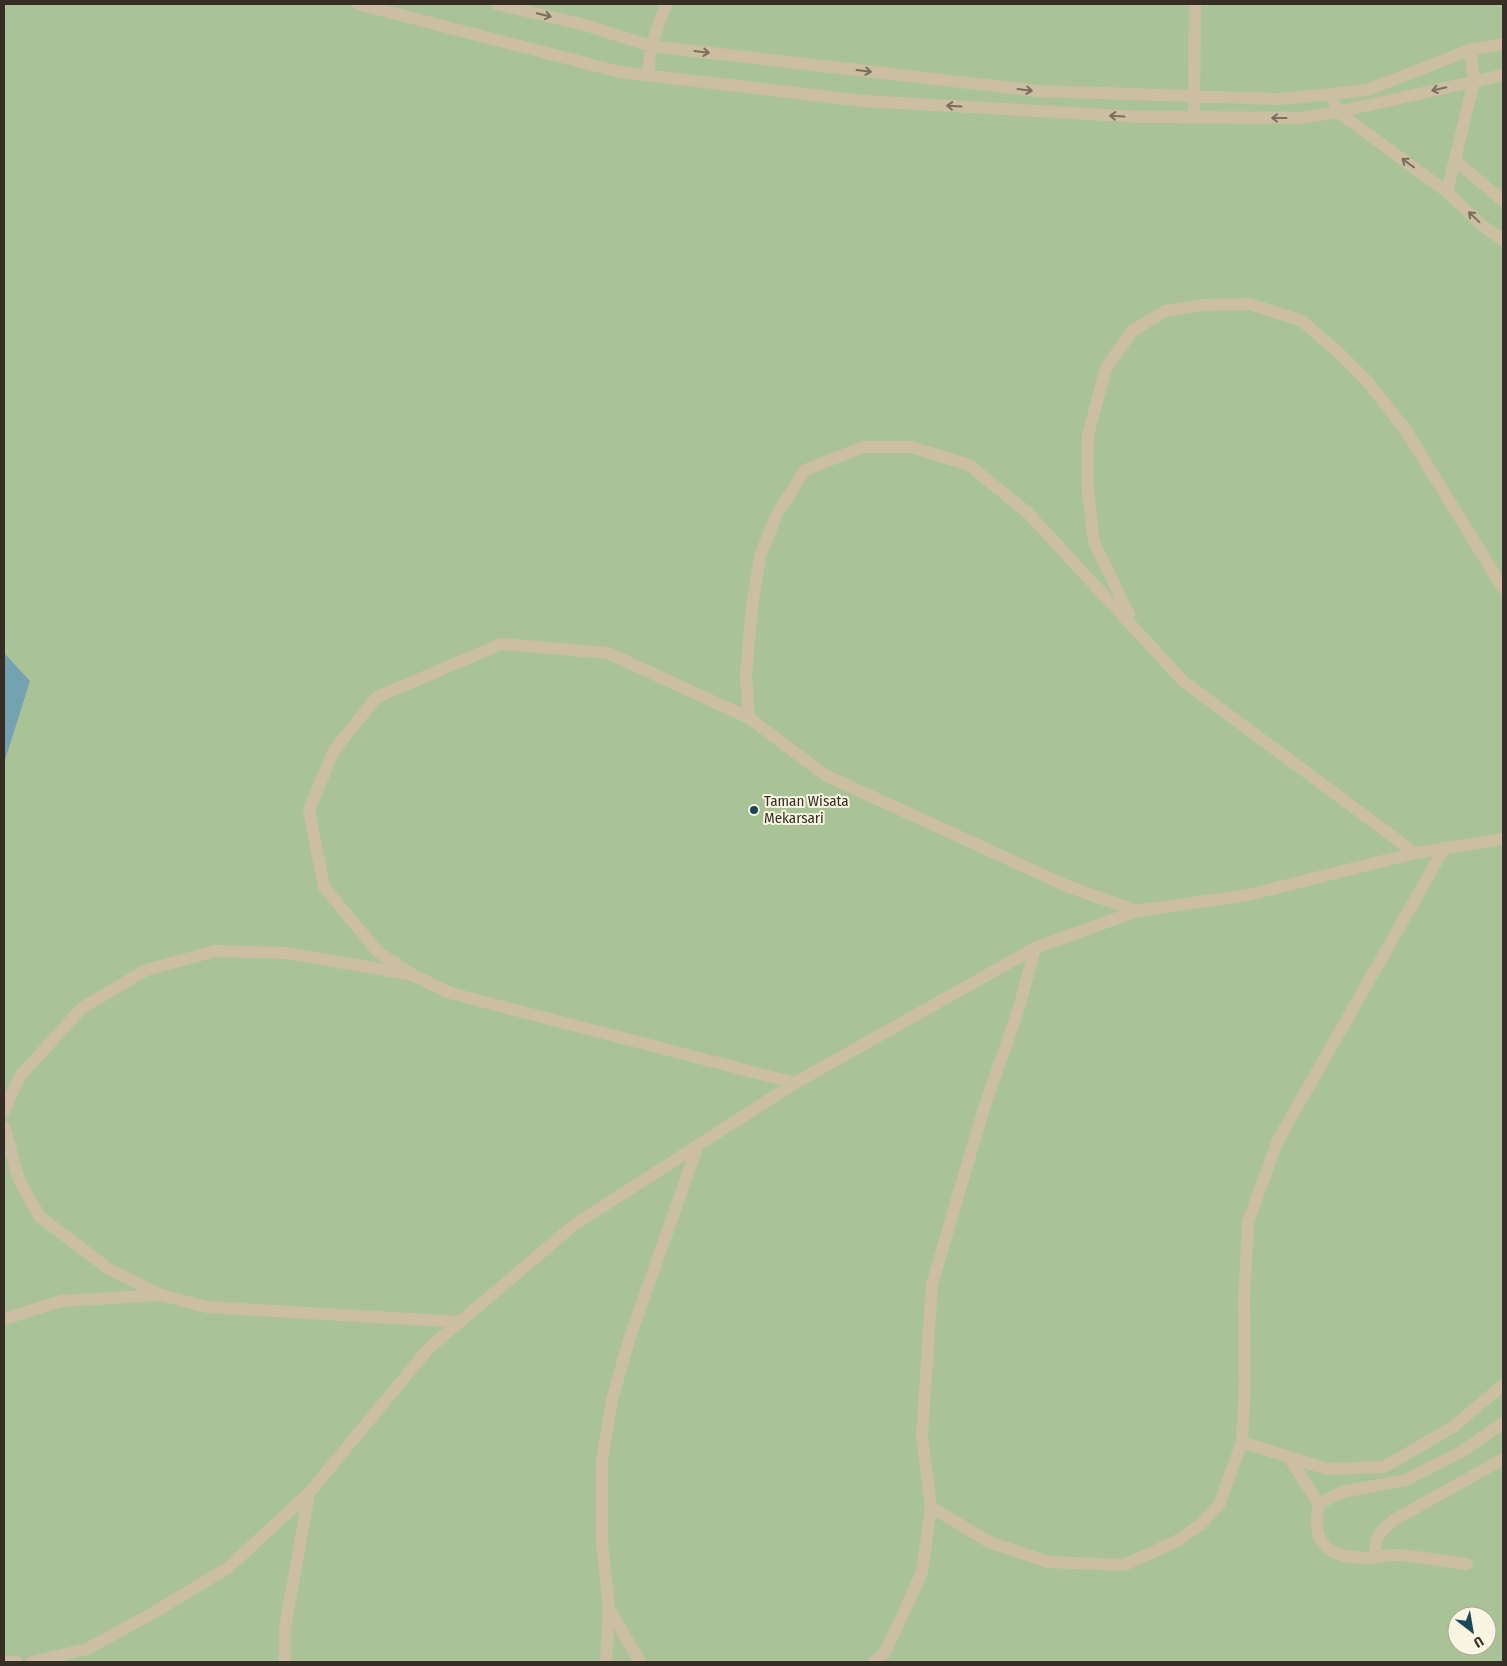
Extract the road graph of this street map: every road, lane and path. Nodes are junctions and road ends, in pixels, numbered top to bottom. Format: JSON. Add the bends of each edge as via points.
{"nodes":[{"id":1,"x":358,"y":4,"type":"edge"},
{"id":2,"x":497,"y":4,"type":"edge"},
{"id":3,"x":666,"y":4,"type":"edge"},
{"id":4,"x":1195,"y":4,"type":"edge"},
{"id":5,"x":1503,"y":44,"type":"edge"},
{"id":6,"x":651,"y":46,"type":"junction"},
{"id":7,"x":1470,"y":50,"type":"junction"},
{"id":8,"x":1503,"y":75,"type":"edge"},
{"id":9,"x":648,"y":76,"type":"junction"},
{"id":10,"x":1474,"y":81,"type":"junction"},
{"id":11,"x":1330,"y":94,"type":"junction"},
{"id":12,"x":1193,"y":97,"type":"junction"},
{"id":13,"x":1338,"y":112,"type":"junction"},
{"id":14,"x":1194,"y":117,"type":"junction"},
{"id":15,"x":1456,"y":161,"type":"junction"},
{"id":16,"x":1447,"y":192,"type":"junction"},
{"id":17,"x":1503,"y":201,"type":"edge"},
{"id":18,"x":1503,"y":240,"type":"edge"},
{"id":19,"x":1503,"y":588,"type":"edge"},
{"id":20,"x":1135,"y":627,"type":"junction"},
{"id":21,"x":749,"y":718,"type":"junction"},
{"id":22,"x":1503,"y":839,"type":"edge"},
{"id":23,"x":1445,"y":847,"type":"junction"},
{"id":24,"x":1415,"y":853,"type":"junction"},
{"id":25,"x":1137,"y":911,"type":"junction"},
{"id":26,"x":1035,"y":948,"type":"junction"},
{"id":27,"x":412,"y":975,"type":"junction"},
{"id":28,"x":795,"y":1083,"type":"junction"},
{"id":29,"x":4,"y":1111,"type":"edge"},
{"id":30,"x":4,"y":1127,"type":"edge"},
{"id":31,"x":698,"y":1145,"type":"junction"},
{"id":32,"x":161,"y":1296,"type":"junction"},
{"id":33,"x":4,"y":1319,"type":"edge"},
{"id":34,"x":460,"y":1322,"type":"junction"},
{"id":35,"x":1503,"y":1385,"type":"edge"},
{"id":36,"x":1503,"y":1422,"type":"edge"},
{"id":37,"x":1242,"y":1442,"type":"junction"},
{"id":38,"x":1290,"y":1459,"type":"junction"},
{"id":39,"x":1503,"y":1459,"type":"edge"},
{"id":40,"x":309,"y":1493,"type":"junction"},
{"id":41,"x":1319,"y":1504,"type":"junction"},
{"id":42,"x":932,"y":1507,"type":"junction"},
{"id":43,"x":1375,"y":1558,"type":"junction"},
{"id":44,"x":1467,"y":1564,"type":"dead end"},
{"id":45,"x":609,"y":1608,"type":"junction"},
{"id":46,"x":4,"y":1662,"type":"edge"},
{"id":47,"x":17,"y":1662,"type":"edge"},
{"id":48,"x":32,"y":1662,"type":"edge"},
{"id":49,"x":285,"y":1662,"type":"edge"},
{"id":50,"x":606,"y":1662,"type":"edge"},
{"id":51,"x":640,"y":1662,"type":"edge"},
{"id":52,"x":874,"y":1662,"type":"edge"}],
"edges":[{"from":1,"to":9,"type":"lane","via":[[620,72]]},
{"from":2,"to":6,"type":"lane","one_way":true,"via":[[585,25]]},
{"from":3,"to":6,"type":"lane"},
{"from":4,"to":12,"type":"lane"},
{"from":5,"to":7,"type":"lane"},
{"from":6,"to":9,"type":"lane"},
{"from":6,"to":12,"type":"lane","one_way":true,"via":[[1038,91]]},
{"from":7,"to":10,"type":"lane"},
{"from":7,"to":11,"type":"lane","via":[[1367,90]]},
{"from":8,"to":10,"type":"lane"},
{"from":14,"to":9,"type":"lane","one_way":true,"via":[[1142,117],[864,101]]},
{"from":10,"to":13,"type":"lane","one_way":true},
{"from":10,"to":15,"type":"lane"},
{"from":11,"to":12,"type":"lane","via":[[1278,99]]},
{"from":11,"to":13,"type":"lane"},
{"from":12,"to":14,"type":"lane"},
{"from":13,"to":14,"type":"lane","one_way":true,"via":[[1301,118]]},
{"from":16,"to":13,"type":"lane","one_way":true},
{"from":15,"to":16,"type":"lane"},
{"from":15,"to":17,"type":"lane"},
{"from":18,"to":16,"type":"lane","one_way":true},
{"from":19,"to":20,"type":"lane","via":[[1405,429],[1367,381],[1339,353],[1302,321],[1250,304],[1203,305],[1165,311],[1132,331],[1106,368],[1088,434],[1086,483],[1094,542]]},
{"from":20,"to":21,"type":"lane","via":[[1028,513],[969,464],[910,447],[863,447],[805,470],[774,523],[760,556],[746,675]]},
{"from":20,"to":24,"type":"lane","via":[[1183,681]]},
{"from":21,"to":25,"type":"lane","via":[[825,775],[1066,886]]},
{"from":21,"to":27,"type":"lane","via":[[608,653],[501,644],[377,697],[334,750],[308,810],[324,886],[378,952]]},
{"from":22,"to":23,"type":"lane"},
{"from":23,"to":24,"type":"lane"},
{"from":23,"to":37,"type":"lane","via":[[1278,1140],[1248,1222]]},
{"from":24,"to":25,"type":"lane","via":[[1248,895]]},
{"from":25,"to":26,"type":"lane"},
{"from":26,"to":28,"type":"lane"},
{"from":26,"to":42,"type":"lane","via":[[932,1284],[922,1436]]},
{"from":27,"to":28,"type":"lane","via":[[450,993]]},
{"from":27,"to":29,"type":"lane","via":[[286,952],[214,952],[146,970],[82,1008],[20,1076]]},
{"from":28,"to":31,"type":"lane"},
{"from":30,"to":32,"type":"lane","via":[[19,1180],[40,1217],[109,1269]]},
{"from":31,"to":34,"type":"lane","via":[[574,1225]]},
{"from":31,"to":45,"type":"lane","via":[[630,1337],[612,1400],[602,1460],[602,1543]]},
{"from":32,"to":33,"type":"lane","via":[[61,1301]]},
{"from":32,"to":34,"type":"lane","via":[[207,1307]]},
{"from":34,"to":40,"type":"lane","via":[[429,1348]]},
{"from":35,"to":38,"type":"lane","via":[[1453,1427],[1384,1467],[1327,1470]]},
{"from":36,"to":41,"type":"lane","via":[[1461,1452],[1406,1480],[1342,1492]]},
{"from":37,"to":38,"type":"lane"},
{"from":37,"to":42,"type":"lane","via":[[1219,1505],[1200,1525],[1175,1542],[1124,1565],[1048,1562],[989,1542]]},
{"from":38,"to":41,"type":"lane"},
{"from":39,"to":43,"type":"lane","via":[[1394,1520],[1375,1540]]},
{"from":40,"to":48,"type":"lane","via":[[229,1568],[87,1649]]},
{"from":40,"to":49,"type":"lane","via":[[285,1628]]},
{"from":41,"to":43,"type":"lane","via":[[1316,1516],[1318,1533],[1324,1545],[1336,1555]]},
{"from":42,"to":52,"type":"lane","via":[[922,1572],[885,1653]]},
{"from":43,"to":44,"type":"lane","via":[[1396,1555]]},
{"from":45,"to":50,"type":"lane"},
{"from":45,"to":51,"type":"lane"},
{"from":46,"to":47,"type":"lane"}]}
